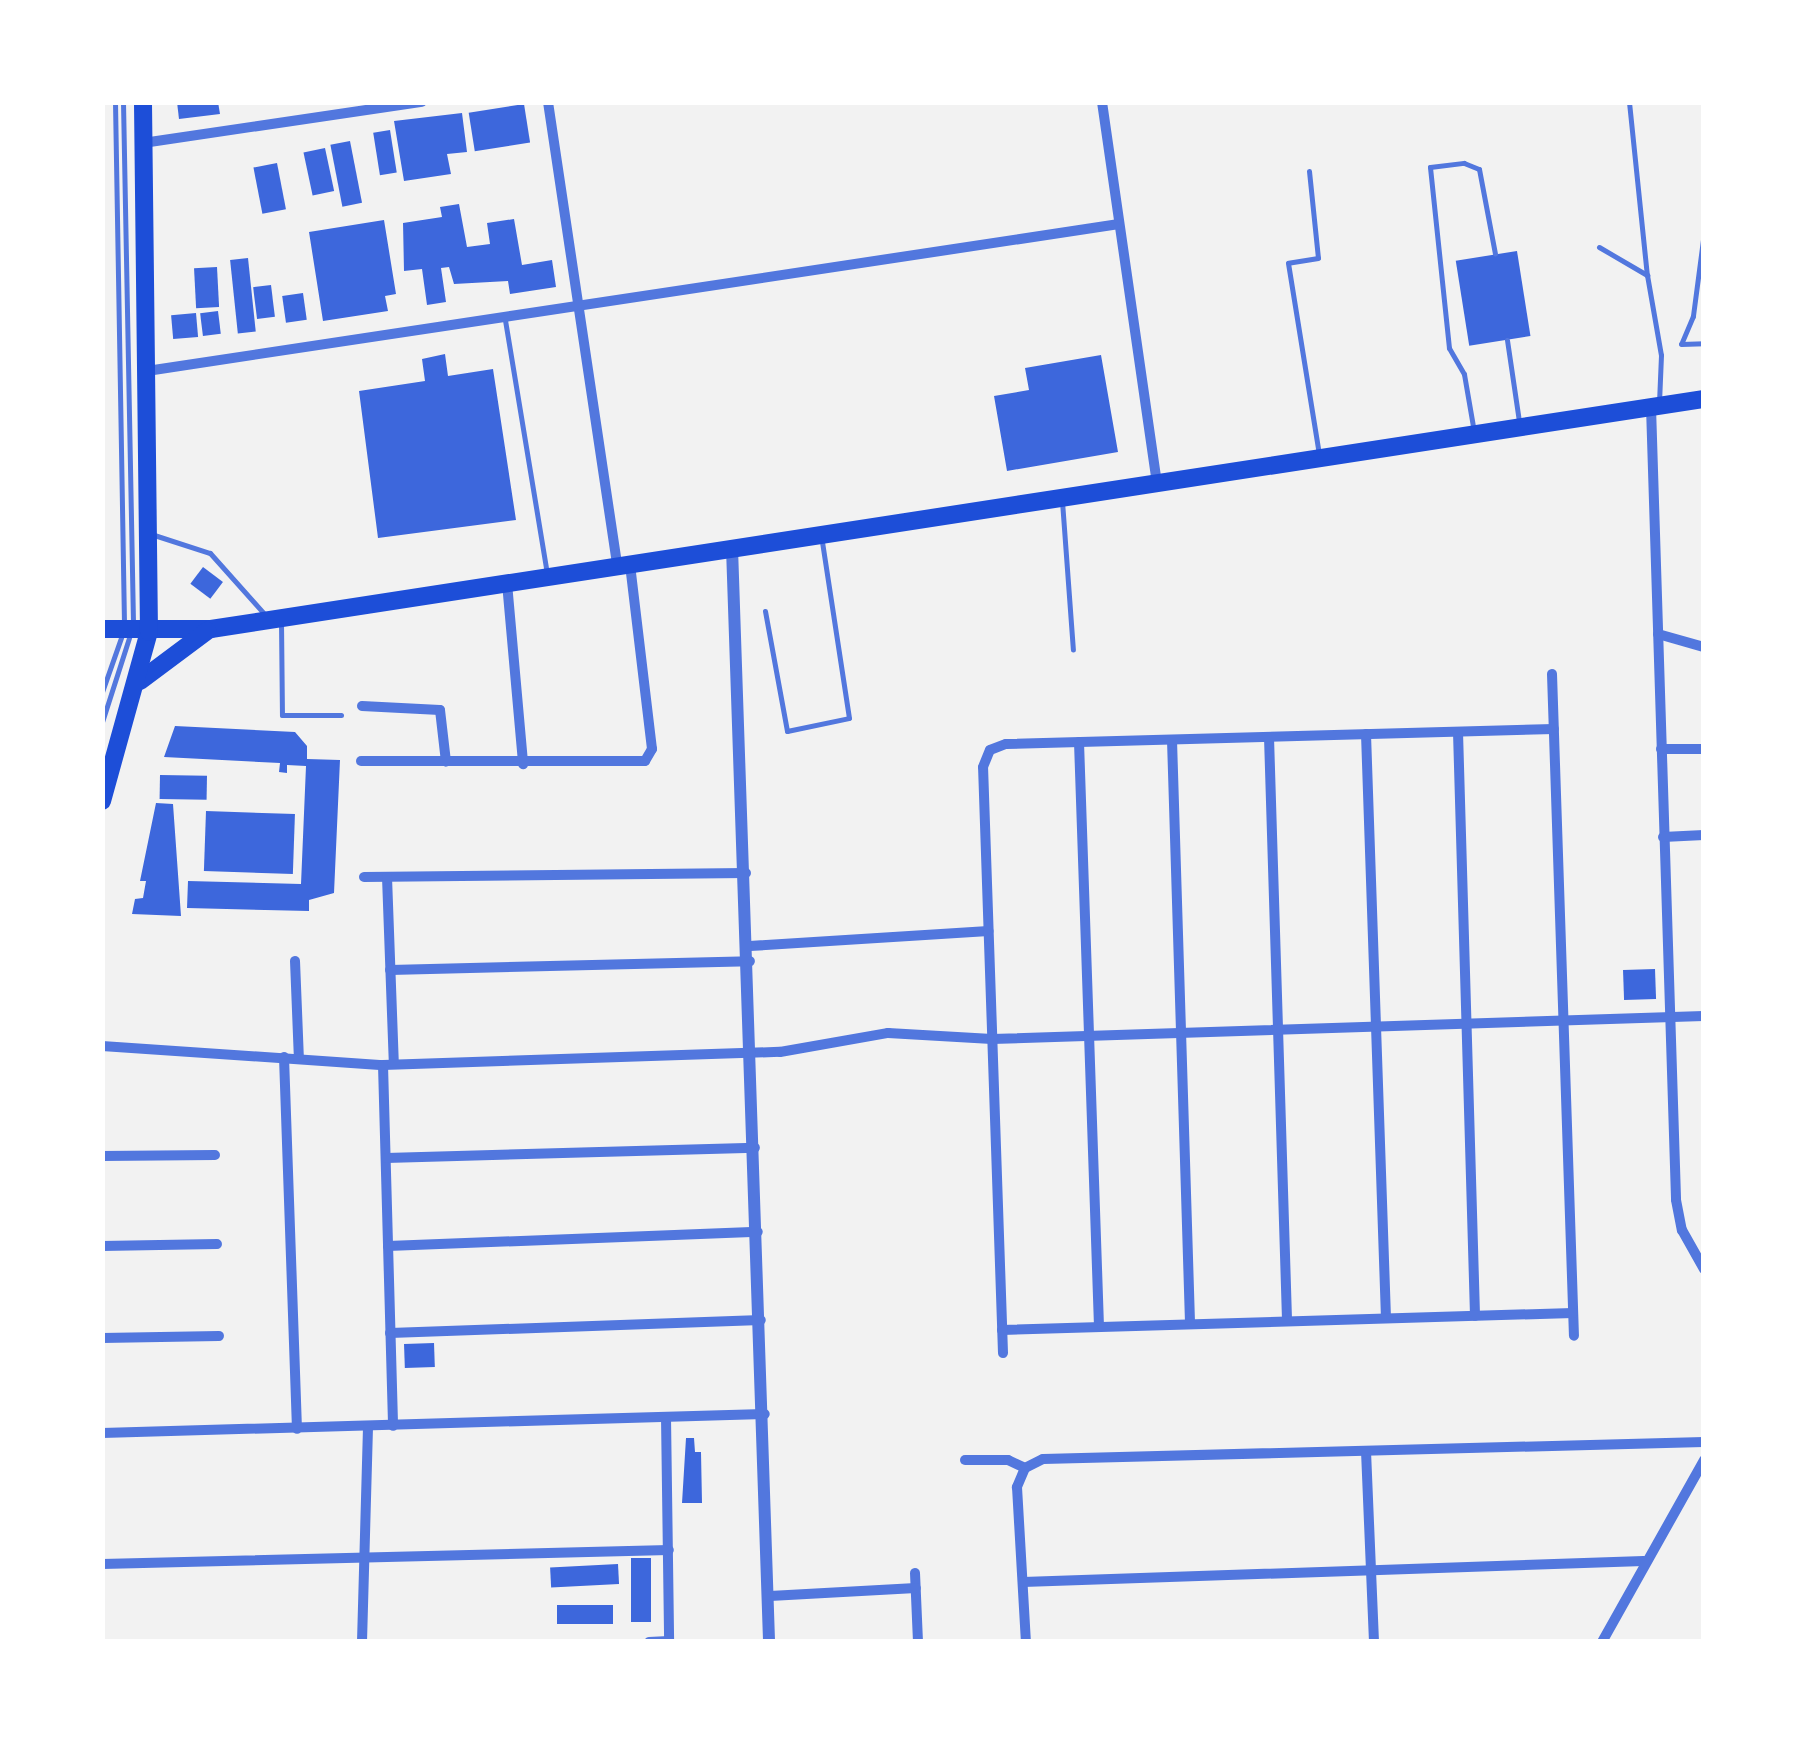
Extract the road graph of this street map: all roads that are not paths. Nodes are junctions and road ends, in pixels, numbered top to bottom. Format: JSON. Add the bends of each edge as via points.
{"nodes":[{"id":1,"x":114,"y":102,"type":"edge"},
{"id":2,"x":123,"y":102,"type":"edge"},
{"id":3,"x":143,"y":102,"type":"edge"},
{"id":4,"x":422,"y":102,"type":"edge"},
{"id":5,"x":548,"y":102,"type":"edge"},
{"id":6,"x":1102,"y":102,"type":"edge"},
{"id":7,"x":1628,"y":102,"type":"edge"},
{"id":8,"x":143,"y":143,"type":"junction"},
{"id":9,"x":1309,"y":171,"type":"dead end"},
{"id":10,"x":1120,"y":224,"type":"junction"},
{"id":11,"x":1704,"y":232,"type":"edge"},
{"id":12,"x":1599,"y":247,"type":"dead end"},
{"id":13,"x":1495,"y":254,"type":"dead end"},
{"id":14,"x":1647,"y":275,"type":"junction"},
{"id":15,"x":581,"y":305,"type":"junction"},
{"id":16,"x":505,"y":317,"type":"junction"},
{"id":17,"x":1506,"y":340,"type":"dead end"},
{"id":18,"x":1704,"y":343,"type":"edge"},
{"id":19,"x":146,"y":371,"type":"junction"},
{"id":20,"x":1704,"y":399,"type":"edge"},
{"id":21,"x":1655,"y":406,"type":"junction"},
{"id":22,"x":1520,"y":427,"type":"junction"},
{"id":23,"x":1474,"y":434,"type":"junction"},
{"id":24,"x":1320,"y":458,"type":"junction"},
{"id":25,"x":1158,"y":483,"type":"junction"},
{"id":26,"x":1062,"y":498,"type":"junction"},
{"id":27,"x":149,"y":533,"type":"junction"},
{"id":28,"x":821,"y":535,"type":"junction"},
{"id":29,"x":732,"y":548,"type":"junction"},
{"id":30,"x":624,"y":565,"type":"junction"},
{"id":31,"x":547,"y":577,"type":"junction"},
{"id":32,"x":506,"y":583,"type":"junction"},
{"id":33,"x":764,"y":611,"type":"dead end"},
{"id":34,"x":275,"y":619,"type":"junction"},
{"id":35,"x":102,"y":629,"type":"edge"},
{"id":36,"x":211,"y":629,"type":"junction"},
{"id":37,"x":134,"y":631,"type":"junction"},
{"id":38,"x":1658,"y":634,"type":"junction"},
{"id":39,"x":1704,"y":647,"type":"edge"},
{"id":40,"x":1073,"y":650,"type":"dead end"},
{"id":41,"x":1552,"y":674,"type":"dead end"},
{"id":42,"x":140,"y":681,"type":"junction"},
{"id":43,"x":102,"y":692,"type":"edge"},
{"id":44,"x":362,"y":706,"type":"dead end"},
{"id":45,"x":342,"y":715,"type":"dead end"},
{"id":46,"x":102,"y":722,"type":"edge"},
{"id":47,"x":1554,"y":729,"type":"junction"},
{"id":48,"x":1458,"y":732,"type":"junction"},
{"id":49,"x":1366,"y":734,"type":"junction"},
{"id":50,"x":1269,"y":737,"type":"junction"},
{"id":51,"x":1172,"y":740,"type":"junction"},
{"id":52,"x":1079,"y":742,"type":"junction"},
{"id":53,"x":1704,"y":749,"type":"edge"},
{"id":54,"x":1661,"y":750,"type":"junction"},
{"id":55,"x":360,"y":761,"type":"dead end"},
{"id":56,"x":446,"y":762,"type":"junction"},
{"id":57,"x":522,"y":764,"type":"junction"},
{"id":58,"x":102,"y":801,"type":"edge"},
{"id":59,"x":1704,"y":835,"type":"edge"},
{"id":60,"x":1664,"y":837,"type":"junction"},
{"id":61,"x":747,"y":873,"type":"junction"},
{"id":62,"x":364,"y":877,"type":"dead end"},
{"id":63,"x":387,"y":877,"type":"junction"},
{"id":64,"x":989,"y":931,"type":"junction"},
{"id":65,"x":751,"y":954,"type":"junction"},
{"id":66,"x":296,"y":960,"type":"dead end"},
{"id":67,"x":390,"y":970,"type":"junction"},
{"id":68,"x":1704,"y":1016,"type":"edge"},
{"id":69,"x":1668,"y":1017,"type":"junction"},
{"id":70,"x":1563,"y":1020,"type":"junction"},
{"id":71,"x":1466,"y":1023,"type":"junction"},
{"id":72,"x":1376,"y":1026,"type":"junction"},
{"id":73,"x":1278,"y":1030,"type":"junction"},
{"id":74,"x":1181,"y":1032,"type":"junction"},
{"id":75,"x":1089,"y":1036,"type":"junction"},
{"id":76,"x":992,"y":1039,"type":"junction"},
{"id":77,"x":102,"y":1046,"type":"edge"},
{"id":78,"x":754,"y":1054,"type":"junction"},
{"id":79,"x":284,"y":1058,"type":"junction"},
{"id":80,"x":299,"y":1059,"type":"junction"},
{"id":81,"x":388,"y":1065,"type":"junction"},
{"id":82,"x":756,"y":1148,"type":"junction"},
{"id":83,"x":215,"y":1155,"type":"dead end"},
{"id":84,"x":102,"y":1156,"type":"edge"},
{"id":85,"x":386,"y":1158,"type":"junction"},
{"id":86,"x":759,"y":1232,"type":"junction"},
{"id":87,"x":217,"y":1244,"type":"dead end"},
{"id":88,"x":102,"y":1246,"type":"edge"},
{"id":89,"x":388,"y":1246,"type":"junction"},
{"id":90,"x":1702,"y":1265,"type":"edge"},
{"id":91,"x":1573,"y":1313,"type":"junction"},
{"id":92,"x":1476,"y":1316,"type":"junction"},
{"id":93,"x":1386,"y":1318,"type":"junction"},
{"id":94,"x":762,"y":1320,"type":"junction"},
{"id":95,"x":1287,"y":1322,"type":"junction"},
{"id":96,"x":1190,"y":1324,"type":"junction"},
{"id":97,"x":1098,"y":1327,"type":"junction"},
{"id":98,"x":1002,"y":1330,"type":"junction"},
{"id":99,"x":390,"y":1332,"type":"junction"},
{"id":100,"x":218,"y":1336,"type":"dead end"},
{"id":101,"x":1574,"y":1336,"type":"dead end"},
{"id":102,"x":102,"y":1338,"type":"edge"},
{"id":103,"x":1002,"y":1354,"type":"dead end"},
{"id":104,"x":765,"y":1414,"type":"junction"},
{"id":105,"x":666,"y":1418,"type":"junction"},
{"id":106,"x":368,"y":1426,"type":"junction"},
{"id":107,"x":393,"y":1426,"type":"junction"},
{"id":108,"x":297,"y":1428,"type":"junction"},
{"id":109,"x":102,"y":1433,"type":"edge"},
{"id":110,"x":1704,"y":1442,"type":"edge"},
{"id":111,"x":1366,"y":1451,"type":"junction"},
{"id":112,"x":965,"y":1460,"type":"dead end"},
{"id":113,"x":1704,"y":1460,"type":"edge"},
{"id":114,"x":1024,"y":1468,"type":"junction"},
{"id":115,"x":669,"y":1550,"type":"junction"},
{"id":116,"x":368,"y":1557,"type":"junction"},
{"id":117,"x":1644,"y":1560,"type":"junction"},
{"id":118,"x":102,"y":1564,"type":"edge"},
{"id":119,"x":1371,"y":1570,"type":"junction"},
{"id":120,"x":915,"y":1573,"type":"dead end"},
{"id":121,"x":1023,"y":1582,"type":"junction"},
{"id":122,"x":916,"y":1588,"type":"junction"},
{"id":123,"x":770,"y":1596,"type":"junction"},
{"id":124,"x":669,"y":1641,"type":"edge"},
{"id":125,"x":362,"y":1642,"type":"edge"},
{"id":126,"x":649,"y":1642,"type":"edge"},
{"id":127,"x":769,"y":1642,"type":"edge"},
{"id":128,"x":918,"y":1642,"type":"edge"},
{"id":129,"x":1026,"y":1642,"type":"edge"},
{"id":130,"x":1374,"y":1642,"type":"edge"},
{"id":131,"x":1602,"y":1642,"type":"edge"}],
"edges":[{"from":1,"to":37,"type":"lane"},
{"from":2,"to":37,"type":"lane"},
{"from":3,"to":8,"type":"main road"},
{"from":4,"to":8,"type":"street"},
{"from":5,"to":15,"type":"street"},
{"from":6,"to":10,"type":"street"},
{"from":7,"to":14,"type":"lane"},
{"from":8,"to":19,"type":"main road"},
{"from":9,"to":24,"type":"lane","via":[[1318,258],[1288,263]]},
{"from":10,"to":15,"type":"street"},
{"from":10,"to":25,"type":"street"},
{"from":11,"to":18,"type":"lane","via":[[1693,316],[1680,344]]},
{"from":12,"to":14,"type":"lane"},
{"from":13,"to":23,"type":"lane","via":[[1480,168],[1430,167],[1449,348],[1464,374]]},
{"from":14,"to":21,"type":"lane","via":[[1661,354]]},
{"from":15,"to":16,"type":"street"},
{"from":15,"to":30,"type":"street"},
{"from":16,"to":19,"type":"street"},
{"from":16,"to":31,"type":"lane"},
{"from":17,"to":22,"type":"lane"},
{"from":19,"to":27,"type":"main road"},
{"from":20,"to":21,"type":"main road"},
{"from":21,"to":22,"type":"main road"},
{"from":21,"to":38,"type":"street"},
{"from":22,"to":23,"type":"main road"},
{"from":23,"to":24,"type":"main road"},
{"from":24,"to":25,"type":"main road"},
{"from":25,"to":26,"type":"main road"},
{"from":26,"to":28,"type":"main road"},
{"from":26,"to":40,"type":"lane"},
{"from":27,"to":34,"type":"lane","via":[[210,552]]},
{"from":27,"to":37,"type":"main road"},
{"from":28,"to":29,"type":"main road"},
{"from":28,"to":33,"type":"lane","via":[[849,718],[787,731]]},
{"from":29,"to":30,"type":"main road"},
{"from":29,"to":61,"type":"street"},
{"from":30,"to":31,"type":"main road"},
{"from":30,"to":57,"type":"street","via":[[650,730],[645,761]]},
{"from":31,"to":32,"type":"main road"},
{"from":32,"to":34,"type":"main road"},
{"from":32,"to":57,"type":"street"},
{"from":34,"to":36,"type":"main road"},
{"from":34,"to":45,"type":"lane","via":[[282,715]]},
{"from":35,"to":37,"type":"main road"},
{"from":36,"to":37,"type":"main road"},
{"from":36,"to":42,"type":"main road"},
{"from":37,"to":42,"type":"main road"},
{"from":37,"to":43,"type":"lane"},
{"from":37,"to":46,"type":"lane"},
{"from":38,"to":39,"type":"street"},
{"from":38,"to":54,"type":"street"},
{"from":41,"to":47,"type":"street"},
{"from":42,"to":58,"type":"main road"},
{"from":44,"to":56,"type":"street","via":[[440,710]]},
{"from":47,"to":48,"type":"street"},
{"from":47,"to":70,"type":"street"},
{"from":48,"to":49,"type":"street"},
{"from":48,"to":71,"type":"street"},
{"from":49,"to":50,"type":"street"},
{"from":49,"to":72,"type":"street"},
{"from":50,"to":51,"type":"street"},
{"from":50,"to":73,"type":"street"},
{"from":51,"to":52,"type":"street"},
{"from":51,"to":74,"type":"street"},
{"from":52,"to":64,"type":"street","via":[[990,750],[983,767]]},
{"from":52,"to":75,"type":"street"},
{"from":53,"to":54,"type":"street"},
{"from":54,"to":60,"type":"street"},
{"from":55,"to":56,"type":"street"},
{"from":56,"to":57,"type":"street"},
{"from":59,"to":60,"type":"street"},
{"from":60,"to":69,"type":"street"},
{"from":61,"to":63,"type":"street"},
{"from":61,"to":65,"type":"street"},
{"from":62,"to":63,"type":"street"},
{"from":63,"to":67,"type":"street"},
{"from":64,"to":65,"type":"street"},
{"from":64,"to":76,"type":"street"},
{"from":65,"to":67,"type":"street"},
{"from":65,"to":78,"type":"street"},
{"from":66,"to":80,"type":"street"},
{"from":67,"to":81,"type":"street"},
{"from":68,"to":69,"type":"street"},
{"from":69,"to":70,"type":"street"},
{"from":69,"to":90,"type":"street","via":[[1676,1200]]},
{"from":70,"to":71,"type":"street"},
{"from":70,"to":91,"type":"street"},
{"from":71,"to":72,"type":"street"},
{"from":71,"to":92,"type":"street"},
{"from":72,"to":73,"type":"street"},
{"from":72,"to":93,"type":"street"},
{"from":73,"to":74,"type":"street"},
{"from":73,"to":95,"type":"street"},
{"from":74,"to":75,"type":"street"},
{"from":74,"to":96,"type":"street"},
{"from":75,"to":76,"type":"street"},
{"from":75,"to":97,"type":"street"},
{"from":76,"to":78,"type":"street","via":[[888,1033]]},
{"from":76,"to":98,"type":"street"},
{"from":77,"to":79,"type":"street"},
{"from":78,"to":81,"type":"street"},
{"from":78,"to":82,"type":"street"},
{"from":79,"to":80,"type":"street"},
{"from":79,"to":108,"type":"street"},
{"from":80,"to":81,"type":"street"},
{"from":81,"to":85,"type":"street"},
{"from":82,"to":85,"type":"street"},
{"from":82,"to":86,"type":"street"},
{"from":83,"to":84,"type":"street"},
{"from":85,"to":89,"type":"street"},
{"from":86,"to":89,"type":"street"},
{"from":86,"to":94,"type":"street"},
{"from":87,"to":88,"type":"street"},
{"from":89,"to":99,"type":"street"},
{"from":91,"to":92,"type":"street"},
{"from":91,"to":101,"type":"street"},
{"from":92,"to":93,"type":"street"},
{"from":93,"to":95,"type":"street"},
{"from":94,"to":99,"type":"street"},
{"from":94,"to":104,"type":"street"},
{"from":95,"to":96,"type":"street"},
{"from":96,"to":97,"type":"street"},
{"from":97,"to":98,"type":"street"},
{"from":98,"to":103,"type":"street"},
{"from":99,"to":107,"type":"street"},
{"from":100,"to":102,"type":"street"},
{"from":104,"to":105,"type":"street"},
{"from":104,"to":123,"type":"street"},
{"from":105,"to":107,"type":"street"},
{"from":105,"to":115,"type":"street"},
{"from":106,"to":107,"type":"street"},
{"from":106,"to":108,"type":"street"},
{"from":106,"to":116,"type":"street"},
{"from":108,"to":109,"type":"street"},
{"from":110,"to":111,"type":"street"},
{"from":111,"to":114,"type":"street","via":[[1043,1459]]},
{"from":111,"to":119,"type":"street"},
{"from":112,"to":114,"type":"street","via":[[1008,1460]]},
{"from":113,"to":117,"type":"street"},
{"from":114,"to":121,"type":"street","via":[[1018,1486]]},
{"from":115,"to":116,"type":"street"},
{"from":115,"to":124,"type":"street"},
{"from":116,"to":118,"type":"street"},
{"from":116,"to":125,"type":"street"},
{"from":117,"to":119,"type":"street"},
{"from":117,"to":131,"type":"street"},
{"from":119,"to":121,"type":"street"},
{"from":119,"to":130,"type":"street"},
{"from":120,"to":122,"type":"street"},
{"from":121,"to":129,"type":"street"},
{"from":122,"to":123,"type":"street"},
{"from":122,"to":128,"type":"street"},
{"from":123,"to":127,"type":"street"},
{"from":124,"to":126,"type":"street"}]}
